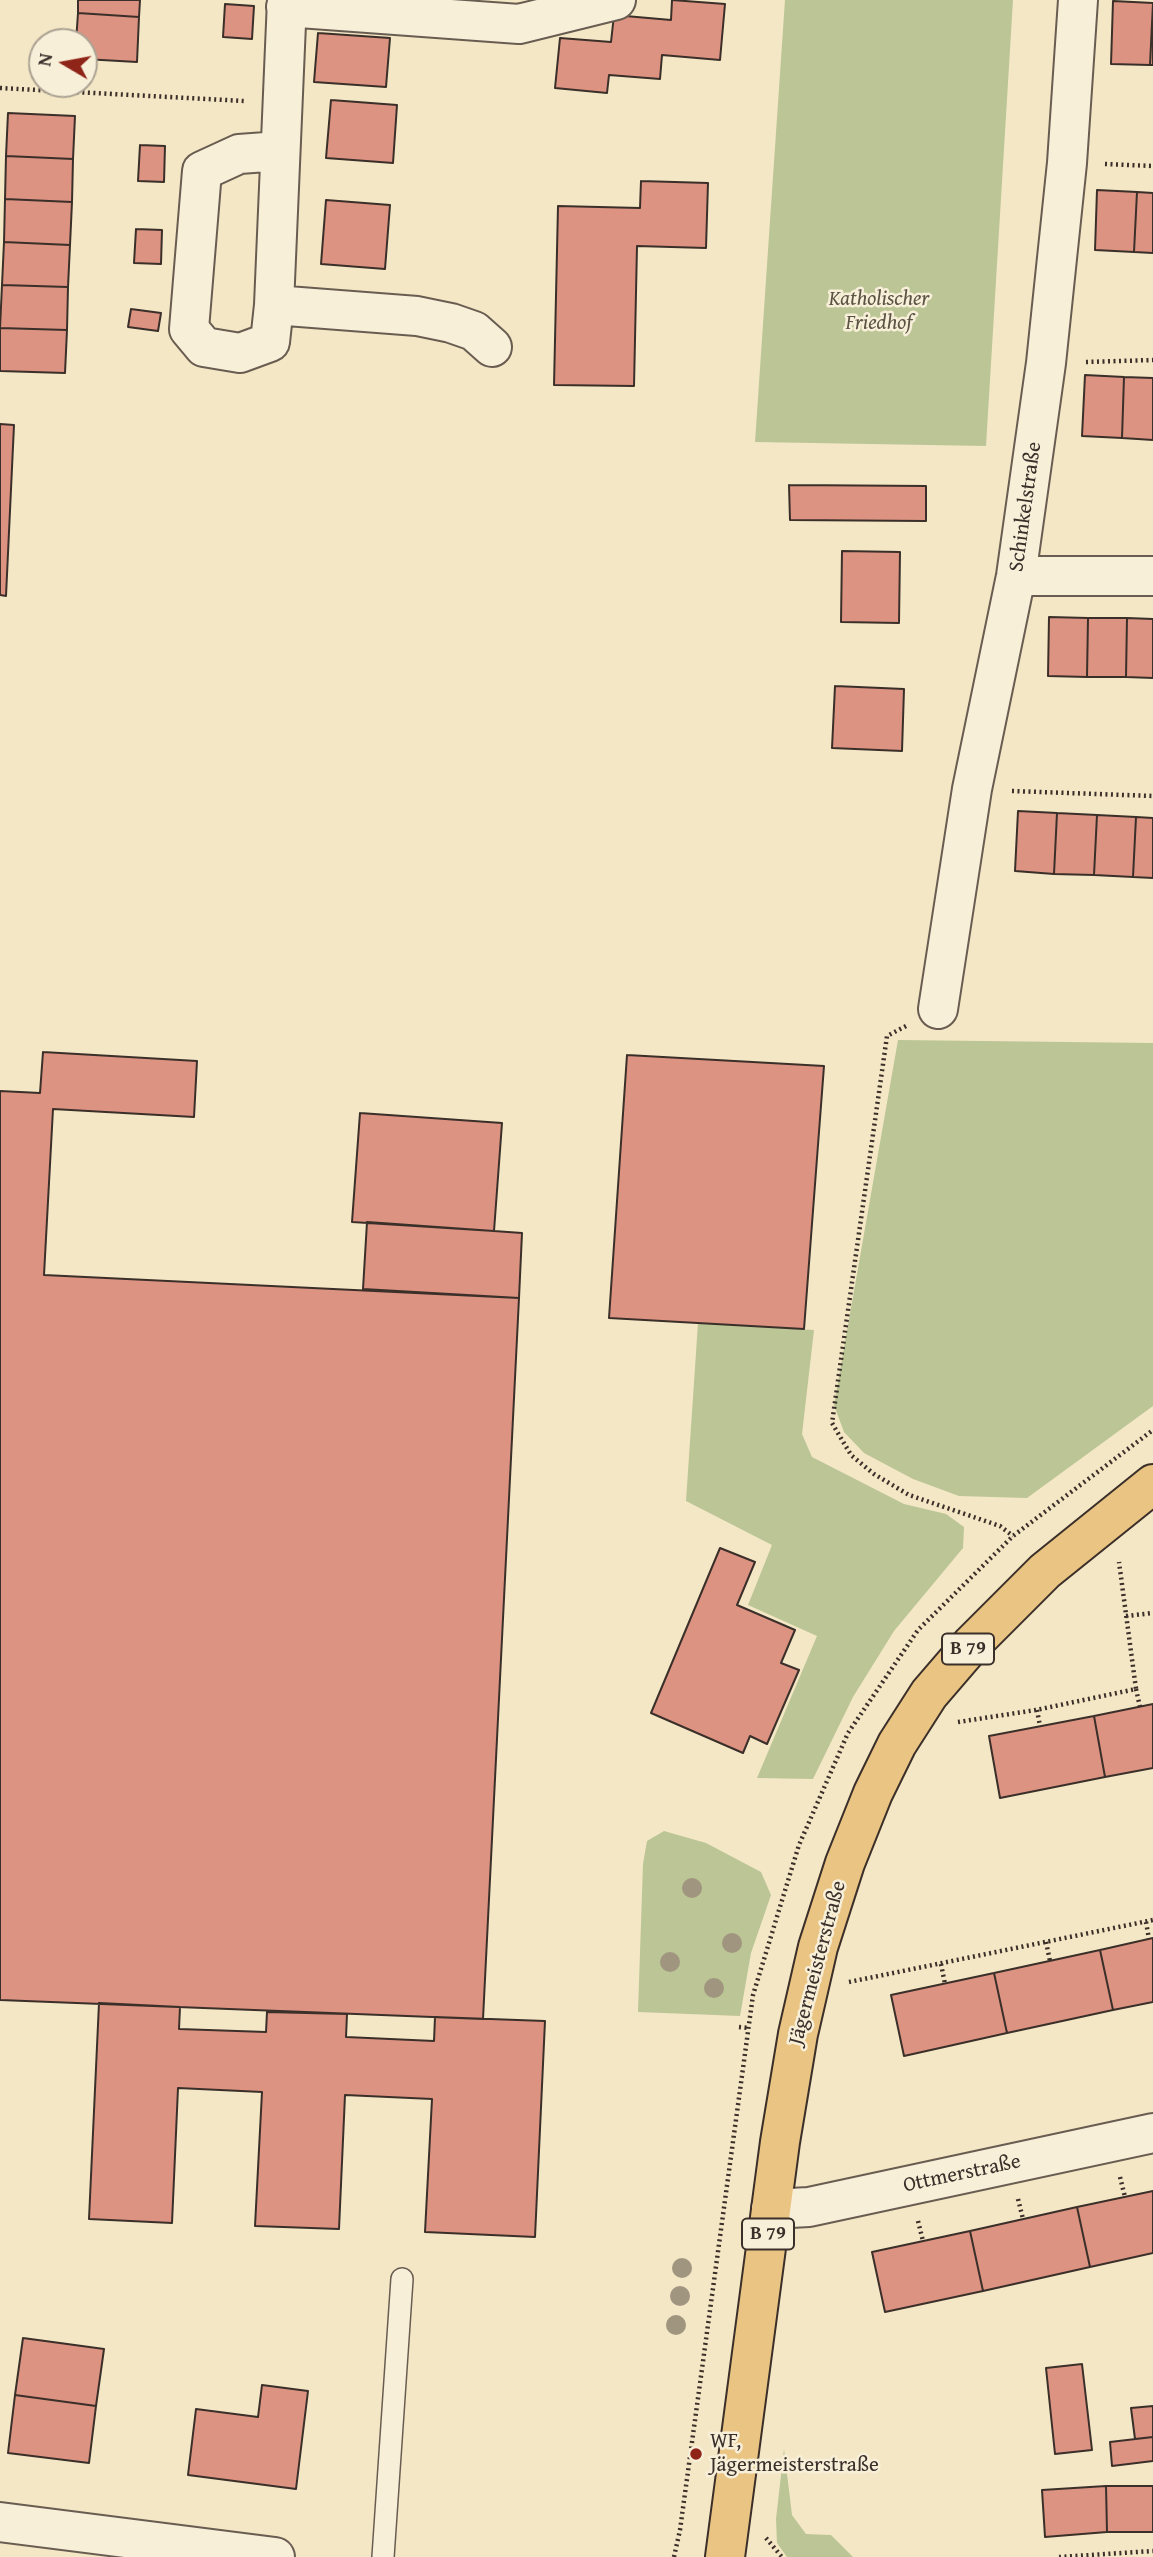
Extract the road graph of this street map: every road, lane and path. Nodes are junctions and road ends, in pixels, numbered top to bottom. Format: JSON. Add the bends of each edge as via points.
{"nodes":[{"id":1,"x":616,"y":0,"type":"edge"},
{"id":2,"x":1078,"y":0,"type":"edge"},
{"id":3,"x":286,"y":4,"type":"edge"},
{"id":4,"x":0,"y":88,"type":"edge"},
{"id":5,"x":282,"y":103,"type":"junction"},
{"id":6,"x":280,"y":151,"type":"junction"},
{"id":7,"x":1067,"y":163,"type":"junction"},
{"id":8,"x":1153,"y":166,"type":"edge"},
{"id":9,"x":274,"y":305,"type":"junction"},
{"id":10,"x":492,"y":347,"type":"dead end"},
{"id":11,"x":1153,"y":360,"type":"edge"},
{"id":12,"x":1046,"y":363,"type":"junction"},
{"id":13,"x":1017,"y":576,"type":"junction"},
{"id":14,"x":1153,"y":576,"type":"edge"},
{"id":15,"x":972,"y":789,"type":"junction"},
{"id":16,"x":1153,"y":796,"type":"edge"},
{"id":17,"x":938,"y":1009,"type":"joint"},
{"id":18,"x":1153,"y":1484,"type":"edge"},
{"id":19,"x":1013,"y":1536,"type":"dead end"},
{"id":20,"x":1119,"y":1561,"type":"dead end"},
{"id":21,"x":1153,"y":1613,"type":"edge"},
{"id":22,"x":1126,"y":1616,"type":"junction"},
{"id":23,"x":1136,"y":1689,"type":"junction"},
{"id":24,"x":1140,"y":1707,"type":"dead end"},
{"id":25,"x":1037,"y":1710,"type":"junction"},
{"id":26,"x":959,"y":1713,"type":"dead end"},
{"id":27,"x":1040,"y":1726,"type":"dead end"},
{"id":28,"x":1153,"y":1920,"type":"edge"},
{"id":29,"x":1146,"y":1922,"type":"junction"},
{"id":30,"x":1149,"y":1939,"type":"dead end"},
{"id":31,"x":1046,"y":1942,"type":"junction"},
{"id":32,"x":1050,"y":1961,"type":"dead end"},
{"id":33,"x":941,"y":1964,"type":"junction"},
{"id":34,"x":853,"y":1969,"type":"dead end"},
{"id":35,"x":849,"y":1982,"type":"junction"},
{"id":36,"x":946,"y":1984,"type":"dead end"},
{"id":37,"x":847,"y":1995,"type":"dead end"},
{"id":38,"x":739,"y":2027,"type":"dead end"},
{"id":39,"x":748,"y":2028,"type":"dead end"},
{"id":40,"x":1153,"y":2133,"type":"edge"},
{"id":41,"x":771,"y":2208,"type":"junction"},
{"id":42,"x":402,"y":2279,"type":"dead end"},
{"id":43,"x":0,"y":2522,"type":"edge"},
{"id":44,"x":680,"y":2530,"type":"dead end"},
{"id":45,"x":157,"y":2550,"type":"edge"},
{"id":46,"x":1153,"y":2551,"type":"edge"},
{"id":47,"x":275,"y":2557,"type":"edge"},
{"id":48,"x":383,"y":2557,"type":"edge"},
{"id":49,"x":674,"y":2557,"type":"edge"},
{"id":50,"x":726,"y":2557,"type":"edge"},
{"id":51,"x":1059,"y":2557,"type":"edge"}],
"edges":[{"from":1,"to":3,"type":"street","via":[[519,24]]},
{"from":2,"to":7,"type":"street","name":"Schinkelstraße"},
{"from":3,"to":5,"type":"street"},
{"from":4,"to":5,"type":"path"},
{"from":5,"to":6,"type":"street"},
{"from":6,"to":9,"type":"street"},
{"from":6,"to":9,"type":"street","via":[[239,154],[202,171],[189,329],[204,347],[240,353],[270,342]]},
{"from":7,"to":8,"type":"path"},
{"from":7,"to":12,"type":"street","name":"Schinkelstraße"},
{"from":9,"to":10,"type":"street","via":[[418,316],[474,331]]},
{"from":11,"to":12,"type":"path"},
{"from":12,"to":13,"type":"street","name":"Schinkelstraße"},
{"from":13,"to":14,"type":"street"},
{"from":13,"to":15,"type":"street","name":"Schinkelstraße"},
{"from":15,"to":16,"type":"path"},
{"from":15,"to":17,"type":"street","name":"Schinkelstraße"},
{"from":17,"to":19,"type":"path","via":[[887,1036],[832,1423],[850,1455],[874,1474],[909,1495],[1000,1526]]},
{"from":18,"to":41,"type":"main road","name":"Jägermeisterstraße","number":"B 79","via":[[1045,1572],[972,1644],[929,1693],[897,1744],[850,1851],[818,1947],[798,2034]]},
{"from":20,"to":22,"type":"path"},
{"from":21,"to":22,"type":"path"},
{"from":22,"to":23,"type":"path"},
{"from":23,"to":24,"type":"path"},
{"from":23,"to":25,"type":"path"},
{"from":25,"to":26,"type":"path","via":[[951,1723]]},
{"from":25,"to":27,"type":"path"},
{"from":28,"to":29,"type":"path"},
{"from":29,"to":30,"type":"path"},
{"from":29,"to":31,"type":"path"},
{"from":31,"to":32,"type":"path"},
{"from":31,"to":33,"type":"path"},
{"from":33,"to":35,"type":"path"},
{"from":33,"to":36,"type":"path"},
{"from":34,"to":35,"type":"path"},
{"from":35,"to":37,"type":"path"},
{"from":38,"to":39,"type":"path"},
{"from":40,"to":41,"type":"street","name":"Ottmerstraße","via":[[809,2207]]},
{"from":41,"to":50,"type":"main road","name":"Jägermeisterstraße","number":"B 79"},
{"from":42,"to":48,"type":"lane"},
{"from":43,"to":45,"type":"street"},
{"from":44,"to":49,"type":"path"},
{"from":45,"to":47,"type":"street"},
{"from":46,"to":51,"type":"path"}]}
